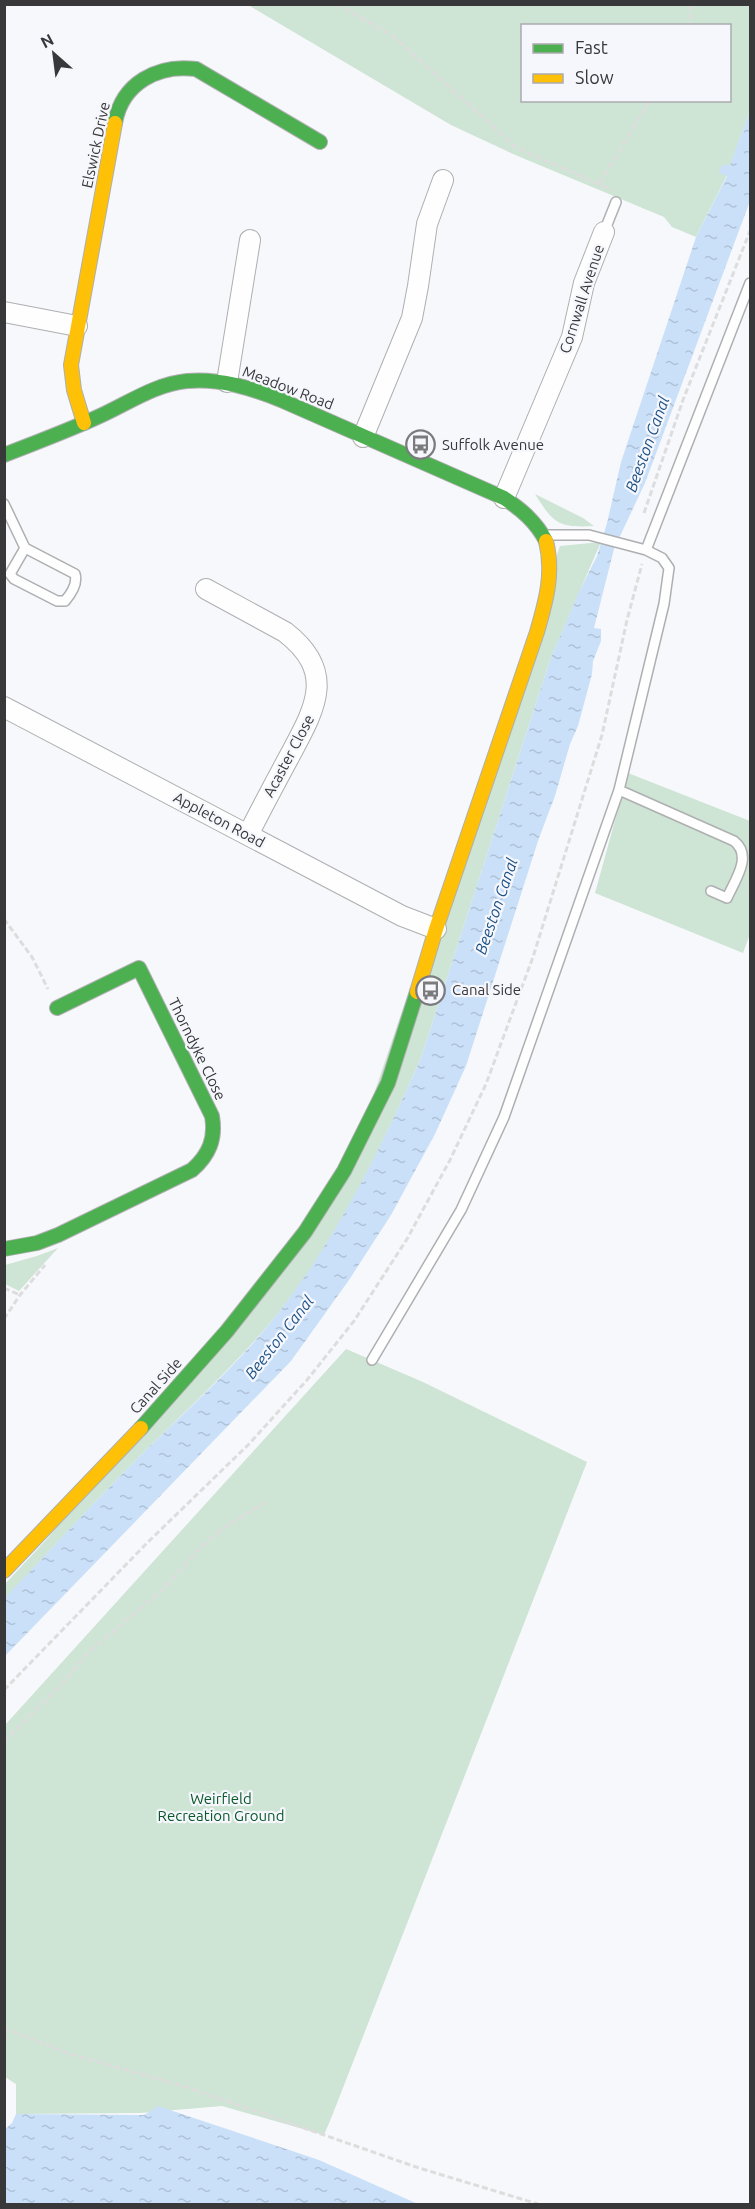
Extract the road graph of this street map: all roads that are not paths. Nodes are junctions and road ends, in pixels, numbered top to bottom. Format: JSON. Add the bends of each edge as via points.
{"nodes":[{"id":1,"x":320,"y":142,"type":"dead end"},
{"id":2,"x":443,"y":180,"type":"dead end"},
{"id":3,"x":616,"y":202,"type":"road end"},
{"id":4,"x":604,"y":232,"type":"joint"},
{"id":5,"x":250,"y":240,"type":"dead end"},
{"id":6,"x":750,"y":283,"type":"edge"},
{"id":7,"x":4,"y":312,"type":"edge"},
{"id":8,"x":77,"y":326,"type":"junction"},
{"id":9,"x":227,"y":382,"type":"junction"},
{"id":10,"x":84,"y":423,"type":"junction"},
{"id":11,"x":363,"y":436,"type":"junction"},
{"id":12,"x":4,"y":455,"type":"edge"},
{"id":13,"x":504,"y":498,"type":"junction"},
{"id":14,"x":4,"y":504,"type":"edge"},
{"id":15,"x":544,"y":535,"type":"junction"},
{"id":16,"x":25,"y":548,"type":"junction"},
{"id":17,"x":646,"y":550,"type":"junction"},
{"id":18,"x":206,"y":589,"type":"dead end"},
{"id":19,"x":4,"y":707,"type":"edge"},
{"id":20,"x":619,"y":790,"type":"junction"},
{"id":21,"x":248,"y":835,"type":"junction"},
{"id":22,"x":711,"y":891,"type":"dead end"},
{"id":23,"x":436,"y":929,"type":"junction"},
{"id":24,"x":57,"y":1008,"type":"road end"},
{"id":25,"x":4,"y":1249,"type":"edge"},
{"id":26,"x":372,"y":1360,"type":"dead end"},
{"id":27,"x":4,"y":1571,"type":"edge"}],
"edges":[{"from":1,"to":8,"type":"street","name":"Elswick Drive","via":[[196,69],[162,69],[142,78],[126,92],[117,111]]},
{"from":2,"to":11,"type":"street","via":[[427,224],[412,318]]},
{"from":3,"to":4,"type":"lane"},
{"from":4,"to":13,"type":"street","name":"Cornwall Avenue","via":[[584,283],[572,337]]},
{"from":5,"to":9,"type":"street"},
{"from":6,"to":17,"type":"lane"},
{"from":7,"to":8,"type":"street"},
{"from":8,"to":10,"type":"street","name":"Elswick Drive","via":[[71,379]]},
{"from":9,"to":10,"type":"street","name":"Meadow Road","via":[[179,382]]},
{"from":9,"to":11,"type":"street","name":"Meadow Road","via":[[254,389]]},
{"from":10,"to":12,"type":"street","name":"Meadow Road"},
{"from":11,"to":13,"type":"street","name":"Meadow Road"},
{"from":13,"to":15,"type":"street","name":"Meadow Road","via":[[529,514]]},
{"from":14,"to":16,"type":"lane"},
{"from":15,"to":17,"type":"lane","via":[[589,535]]},
{"from":15,"to":23,"type":"street","name":"Canal Side","via":[[551,571],[549,591]]},
{"from":16,"to":16,"type":"lane","via":[[75,574],[77,579],[65,601],[57,601],[10,574]]},
{"from":17,"to":20,"type":"lane","via":[[662,558],[669,568],[664,604]]},
{"from":18,"to":21,"type":"street","name":"Acaster Close","via":[[294,639],[312,662],[315,676],[313,711]]},
{"from":19,"to":21,"type":"street","name":"Appleton Road"},
{"from":20,"to":22,"type":"lane","via":[[740,846],[743,858],[727,898]]},
{"from":20,"to":26,"type":"lane","via":[[504,1117],[461,1210]]},
{"from":21,"to":23,"type":"street","name":"Appleton Road","via":[[402,916]]},
{"from":23,"to":27,"type":"street","name":"Canal Side","via":[[388,1083],[344,1171],[305,1232],[152,1417]]},
{"from":24,"to":25,"type":"street","name":"Thorndyke Close","via":[[139,968],[212,1116],[213,1143],[192,1170],[37,1243]]}]}
